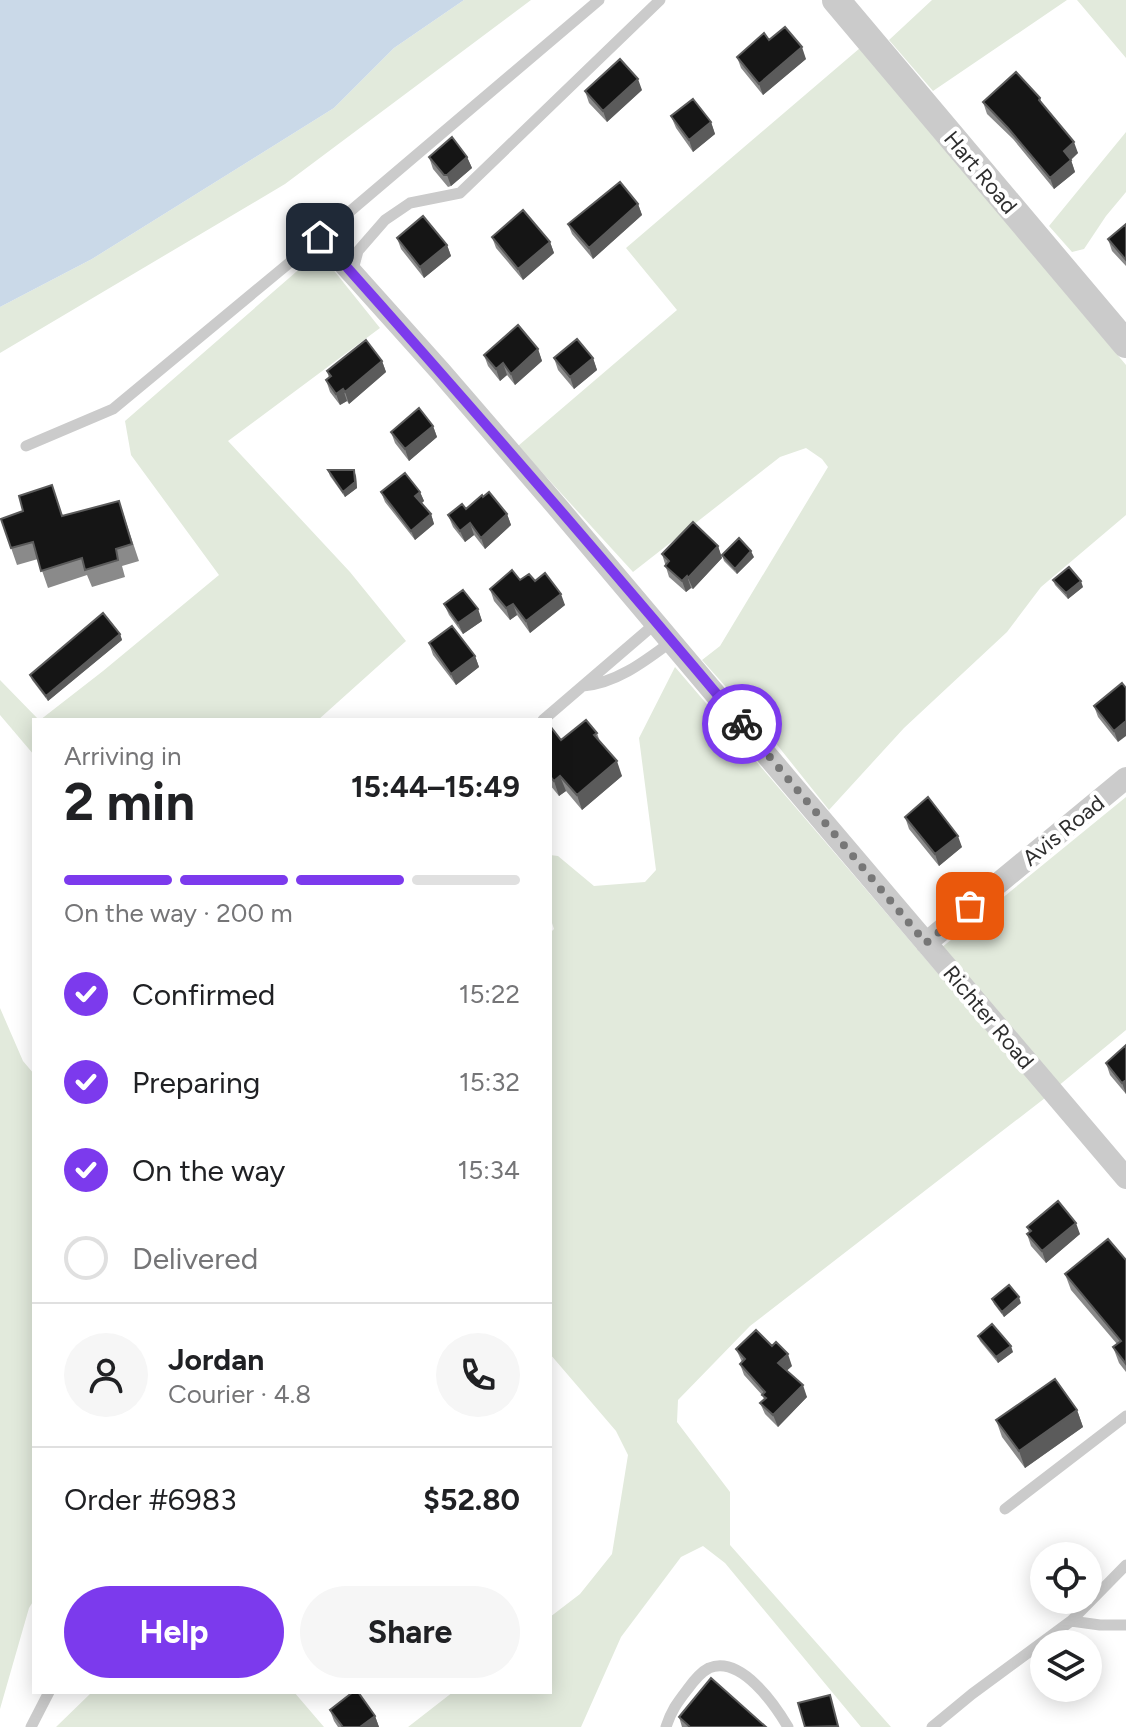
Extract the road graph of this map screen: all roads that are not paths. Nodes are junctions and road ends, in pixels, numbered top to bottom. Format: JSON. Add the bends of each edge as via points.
{"nodes":[{"id":1,"x":599,"y":0,"type":"edge"},
{"id":2,"x":660,"y":0,"type":"edge"},
{"id":3,"x":836,"y":0,"type":"edge"},
{"id":4,"x":320,"y":237,"type":"junction"},
{"id":5,"x":352,"y":273,"type":"junction"},
{"id":6,"x":1126,"y":344,"type":"edge"},
{"id":7,"x":26,"y":446,"type":"dead end"},
{"id":8,"x":656,"y":622,"type":"junction"},
{"id":9,"x":672,"y":641,"type":"junction"},
{"id":10,"x":583,"y":686,"type":"junction"},
{"id":11,"x":545,"y":718,"type":"edge"},
{"id":12,"x":1126,"y":778,"type":"edge"},
{"id":13,"x":926,"y":943,"type":"junction"},
{"id":14,"x":1126,"y":1178,"type":"edge"},
{"id":15,"x":1126,"y":1416,"type":"edge"},
{"id":16,"x":1005,"y":1509,"type":"dead end"},
{"id":17,"x":1126,"y":1565,"type":"edge"},
{"id":18,"x":1071,"y":1621,"type":"junction"},
{"id":19,"x":1126,"y":1625,"type":"edge"},
{"id":20,"x":48,"y":1694,"type":"edge"},
{"id":21,"x":31,"y":1727,"type":"edge"},
{"id":22,"x":666,"y":1727,"type":"edge"},
{"id":23,"x":788,"y":1727,"type":"edge"},
{"id":24,"x":932,"y":1727,"type":"edge"}],
"edges":[{"from":1,"to":4,"type":"lane"},
{"from":2,"to":5,"type":"lane","via":[[460,193],[410,203],[385,220],[358,251]]},
{"from":3,"to":6,"type":"street","name":"Hart Road"},
{"from":4,"to":5,"type":"street","name":"Richter Road"},
{"from":4,"to":7,"type":"lane","via":[[113,409]]},
{"from":5,"to":8,"type":"street","name":"Richter Road"},
{"from":8,"to":9,"type":"street","name":"Richter Road"},
{"from":8,"to":10,"type":"lane"},
{"from":9,"to":10,"type":"lane","via":[[640,665],[600,684]]},
{"from":9,"to":13,"type":"street","name":"Richter Road"},
{"from":10,"to":11,"type":"lane"},
{"from":12,"to":13,"type":"street","name":"Avis Road"},
{"from":13,"to":14,"type":"street","name":"Richter Road"},
{"from":15,"to":16,"type":"lane"},
{"from":17,"to":18,"type":"lane"},
{"from":18,"to":19,"type":"lane"},
{"from":18,"to":24,"type":"lane"},
{"from":20,"to":21,"type":"lane"},
{"from":22,"to":23,"type":"lane","via":[[692,1683],[709,1668],[725,1666],[754,1681]]}]}
